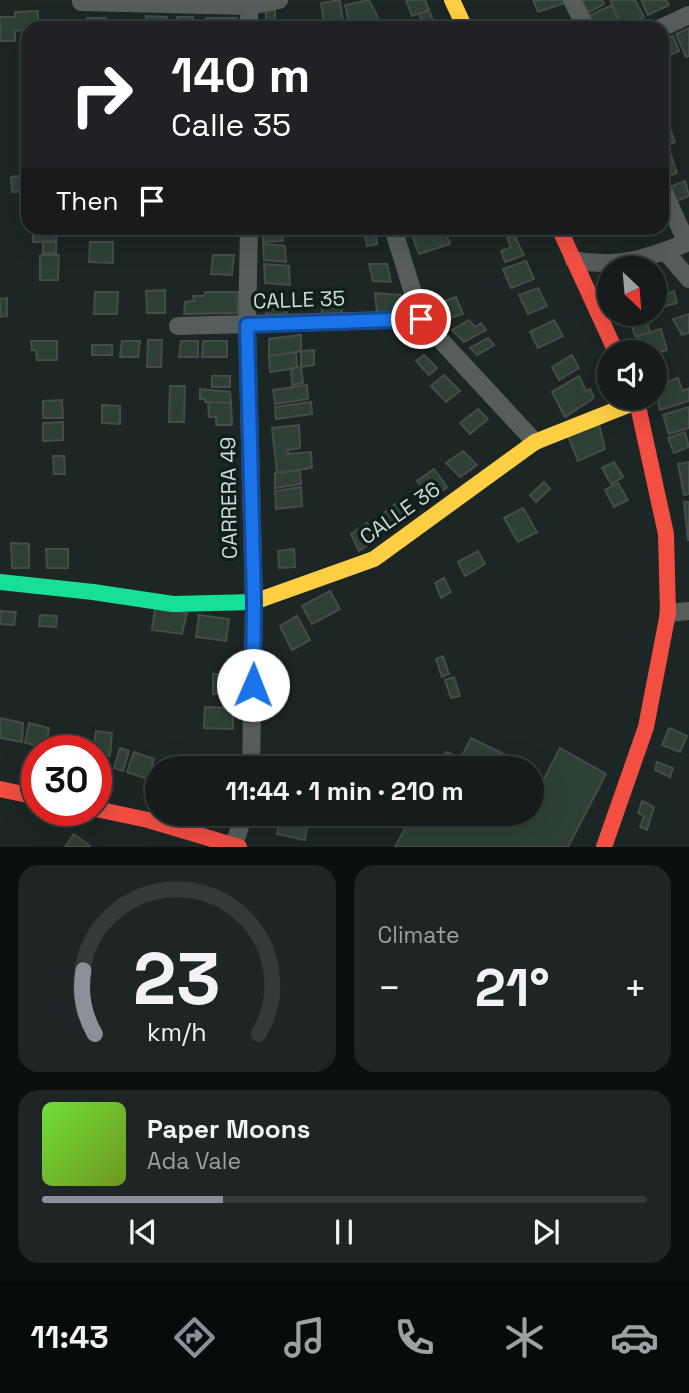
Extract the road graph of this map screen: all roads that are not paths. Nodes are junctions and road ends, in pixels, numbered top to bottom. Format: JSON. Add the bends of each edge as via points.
{"nodes":[{"id":1,"x":279,"y":0,"type":"edge"},
{"id":2,"x":452,"y":0,"type":"edge"},
{"id":3,"x":572,"y":0,"type":"edge"},
{"id":4,"x":80,"y":1,"type":"edge"},
{"id":5,"x":249,"y":3,"type":"edge"},
{"id":6,"x":689,"y":15,"type":"edge"},
{"id":7,"x":249,"y":21,"type":"edge"},
{"id":8,"x":462,"y":21,"type":"edge"},
{"id":9,"x":582,"y":21,"type":"edge"},
{"id":10,"x":669,"y":25,"type":"edge"},
{"id":11,"x":669,"y":203,"type":"edge"},
{"id":12,"x":249,"y":235,"type":"edge"},
{"id":13,"x":395,"y":235,"type":"edge"},
{"id":14,"x":562,"y":235,"type":"edge"},
{"id":15,"x":688,"y":243,"type":"edge"},
{"id":16,"x":665,"y":251,"type":"junction"},
{"id":17,"x":574,"y":260,"type":"junction"},
{"id":18,"x":689,"y":279,"type":"edge"},
{"id":19,"x":421,"y":319,"type":"junction"},
{"id":20,"x":247,"y":325,"type":"junction"},
{"id":21,"x":178,"y":326,"type":"dead end"},
{"id":22,"x":611,"y":340,"type":"edge"},
{"id":23,"x":611,"y":410,"type":"edge"},
{"id":24,"x":639,"y":410,"type":"edge"},
{"id":25,"x":535,"y":442,"type":"junction"},
{"id":26,"x":0,"y":582,"type":"edge"},
{"id":27,"x":254,"y":602,"type":"junction"},
{"id":28,"x":689,"y":611,"type":"edge"},
{"id":29,"x":668,"y":612,"type":"junction"},
{"id":30,"x":251,"y":756,"type":"edge"},
{"id":31,"x":0,"y":789,"type":"edge"},
{"id":32,"x":21,"y":794,"type":"edge"},
{"id":33,"x":112,"y":812,"type":"edge"},
{"id":34,"x":241,"y":826,"type":"edge"},
{"id":35,"x":236,"y":846,"type":"edge"},
{"id":36,"x":604,"y":847,"type":"edge"}],
"edges":[{"from":1,"to":5,"type":"street"},
{"from":2,"to":8,"type":"main road"},
{"from":3,"to":9,"type":"street"},
{"from":4,"to":5,"type":"street"},
{"from":5,"to":7,"type":"street"},
{"from":6,"to":10,"type":"street"},
{"from":11,"to":15,"type":"street"},
{"from":12,"to":20,"type":"street","name":"CARRERA 49"},
{"from":13,"to":19,"type":"street"},
{"from":14,"to":17,"type":"main road"},
{"from":15,"to":16,"type":"street"},
{"from":16,"to":17,"type":"street","via":[[622,264]]},
{"from":16,"to":18,"type":"street"},
{"from":17,"to":22,"type":"main road"},
{"from":19,"to":20,"type":"street","name":"CALLE 35"},
{"from":19,"to":25,"type":"street"},
{"from":20,"to":21,"type":"street","name":"CALLE 35"},
{"from":20,"to":27,"type":"street","name":"CARRERA 49"},
{"from":23,"to":25,"type":"main road","name":"CALLE 36"},
{"from":24,"to":29,"type":"main road","via":[[666,534]]},
{"from":25,"to":27,"type":"main road","name":"CALLE 36","via":[[374,559]]},
{"from":26,"to":27,"type":"main road","name":"CALLE 36","via":[[173,604]]},
{"from":27,"to":30,"type":"street","name":"CARRERA 49"},
{"from":28,"to":29,"type":"street"},
{"from":29,"to":36,"type":"main road","via":[[646,727]]},
{"from":31,"to":32,"type":"main road"},
{"from":33,"to":35,"type":"main road"},
{"from":34,"to":35,"type":"street"}]}
